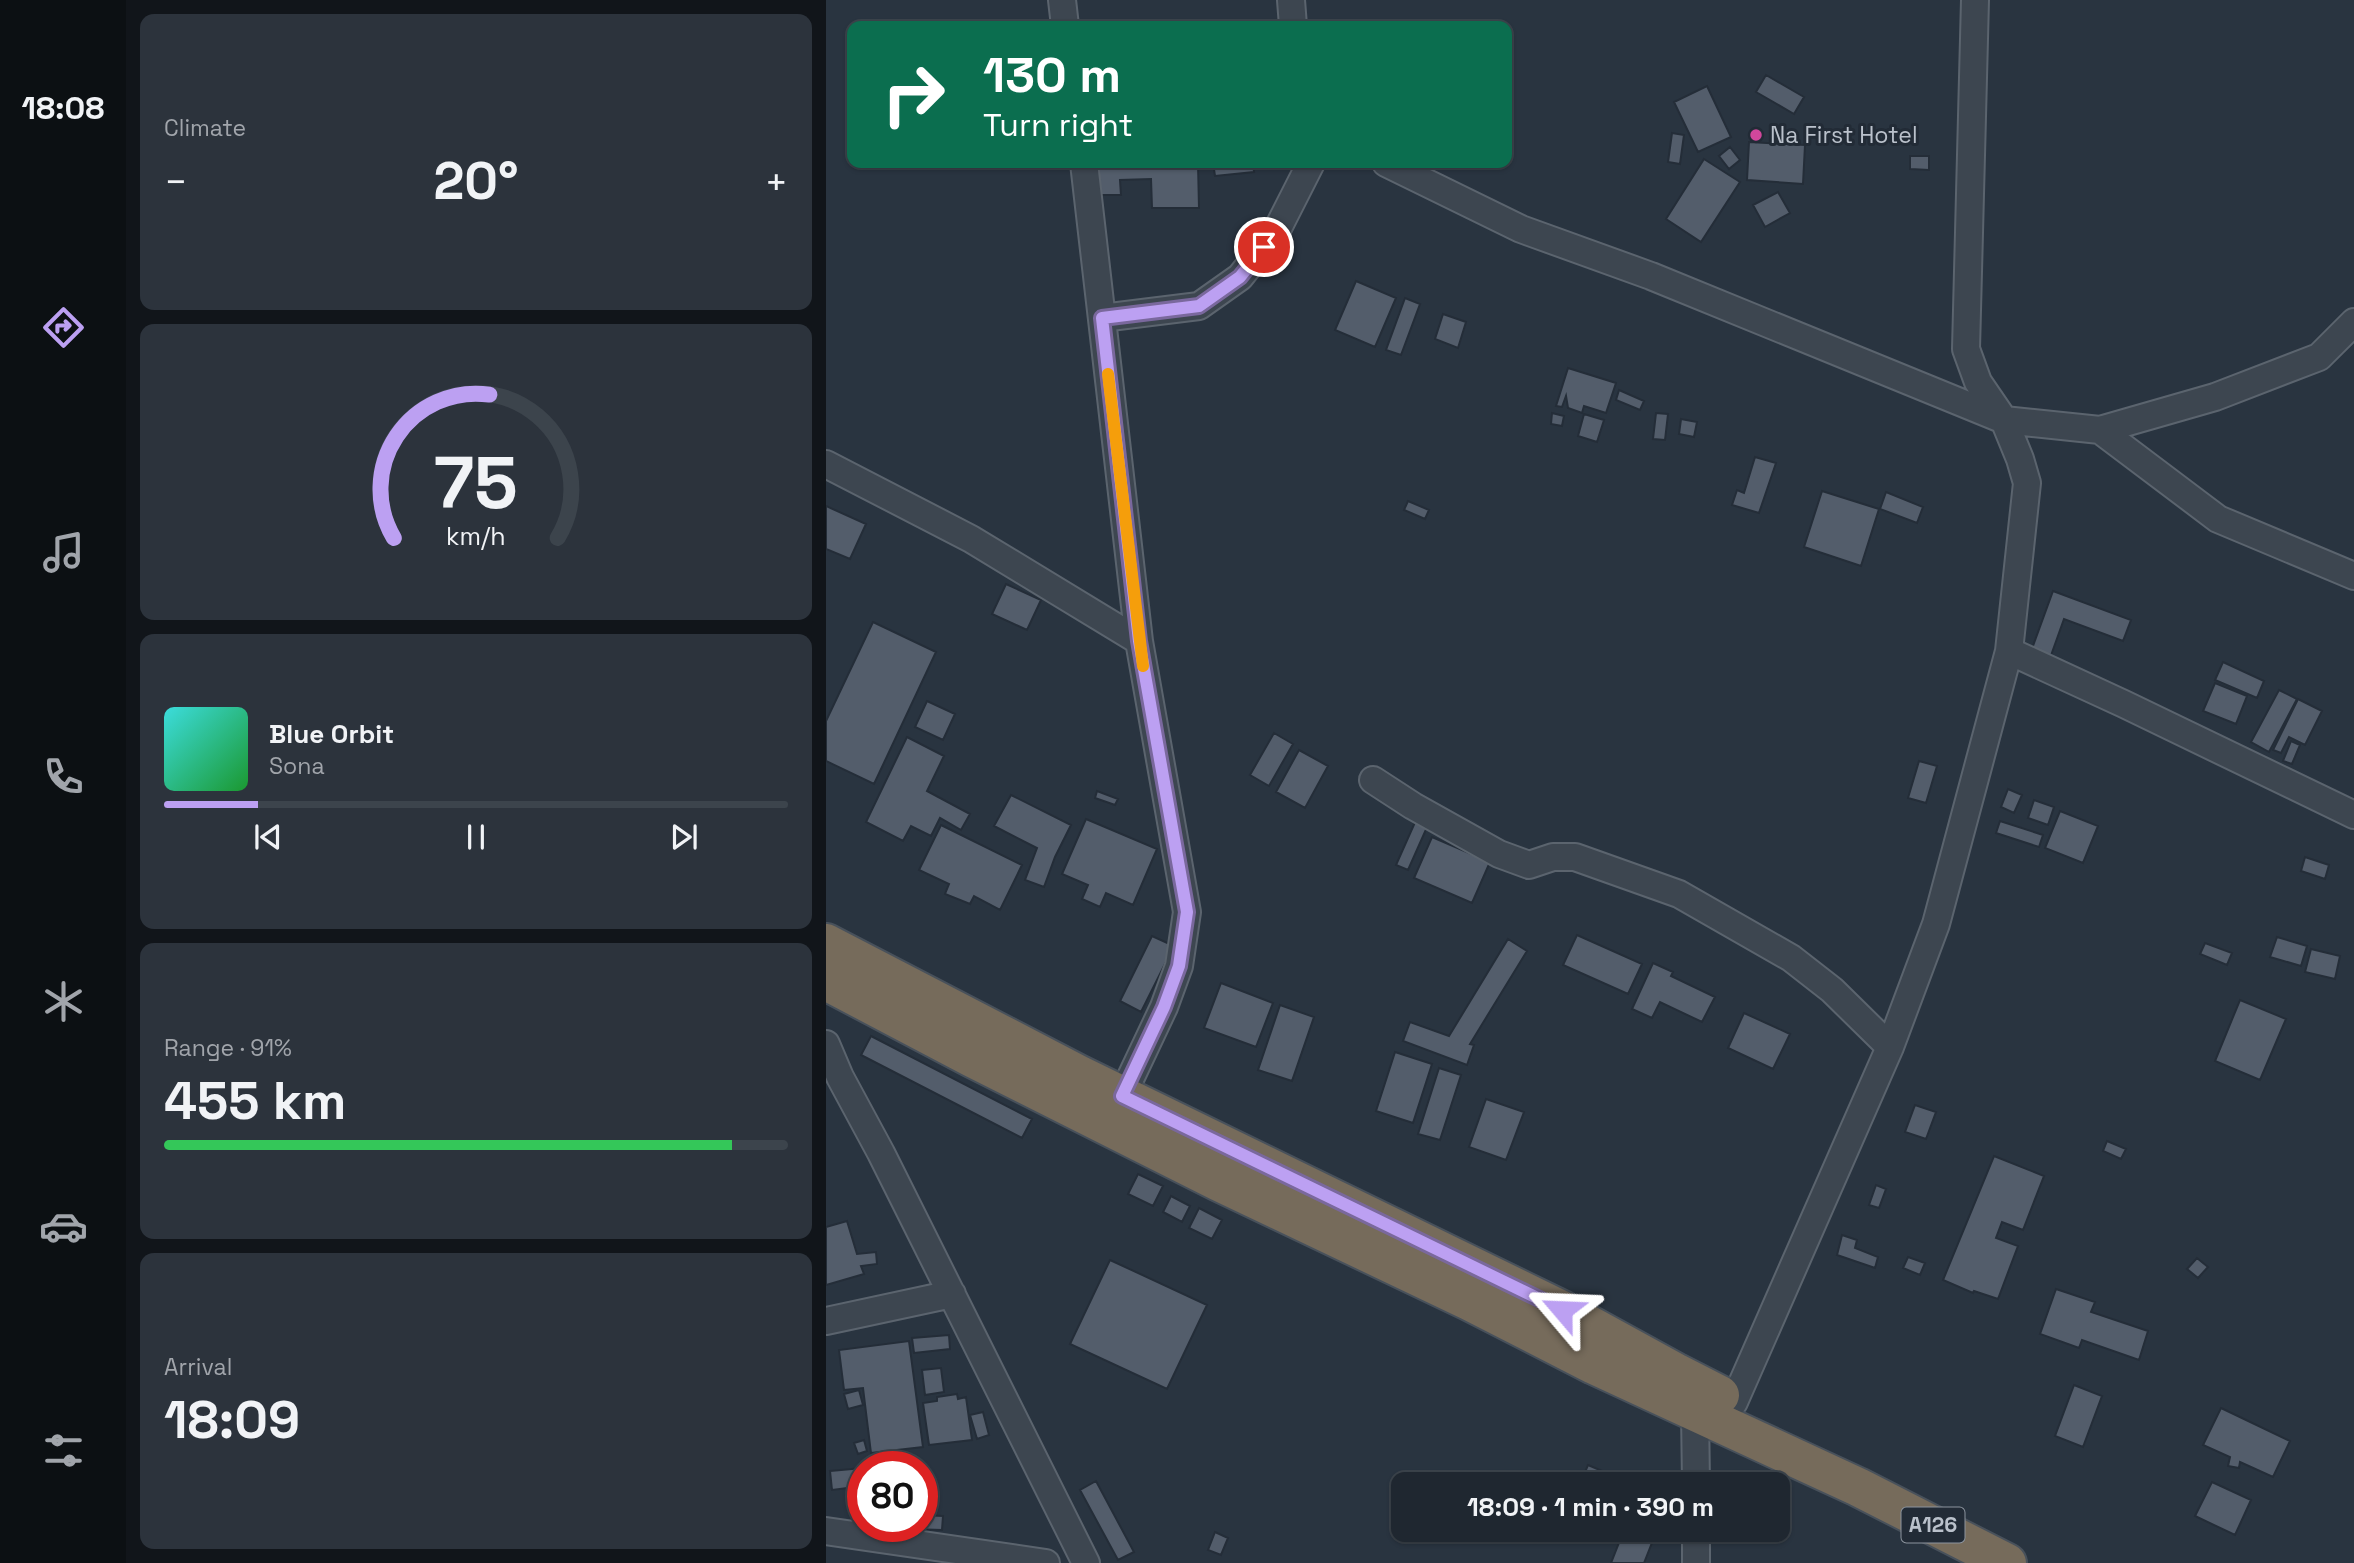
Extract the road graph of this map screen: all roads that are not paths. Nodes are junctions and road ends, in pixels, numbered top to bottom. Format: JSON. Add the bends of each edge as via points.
{"nodes":[{"id":1,"x":1062,"y":0,"type":"edge"},
{"id":2,"x":1291,"y":0,"type":"edge"},
{"id":3,"x":1975,"y":0,"type":"edge"},
{"id":4,"x":1064,"y":21,"type":"edge"},
{"id":5,"x":1293,"y":21,"type":"edge"},
{"id":6,"x":1085,"y":168,"type":"edge"},
{"id":7,"x":1308,"y":168,"type":"edge"},
{"id":8,"x":1396,"y":168,"type":"edge"},
{"id":9,"x":1102,"y":318,"type":"junction"},
{"id":10,"x":2354,"y":321,"type":"edge"},
{"id":11,"x":2004,"y":420,"type":"junction"},
{"id":12,"x":2100,"y":430,"type":"junction"},
{"id":13,"x":826,"y":464,"type":"edge"},
{"id":14,"x":2354,"y":576,"type":"edge"},
{"id":15,"x":1139,"y":641,"type":"junction"},
{"id":16,"x":2009,"y":651,"type":"junction"},
{"id":17,"x":1373,"y":780,"type":"dead end"},
{"id":18,"x":2354,"y":815,"type":"edge"},
{"id":19,"x":826,"y":943,"type":"edge"},
{"id":20,"x":826,"y":981,"type":"edge"},
{"id":21,"x":826,"y":1044,"type":"edge"},
{"id":22,"x":1889,"y":1047,"type":"junction"},
{"id":23,"x":833,"y":1077,"type":"edge"},
{"id":24,"x":1122,"y":1096,"type":"junction"},
{"id":25,"x":952,"y":1294,"type":"junction"},
{"id":26,"x":826,"y":1321,"type":"edge"},
{"id":27,"x":1734,"y":1402,"type":"junction"},
{"id":28,"x":1695,"y":1412,"type":"junction"},
{"id":29,"x":1696,"y":1472,"type":"edge"},
{"id":30,"x":1858,"y":1487,"type":"junction"},
{"id":31,"x":826,"y":1531,"type":"edge"},
{"id":32,"x":1046,"y":1563,"type":"edge"},
{"id":33,"x":1086,"y":1563,"type":"edge"},
{"id":34,"x":2007,"y":1563,"type":"edge"}],
"edges":[{"from":1,"to":4,"type":"street"},
{"from":2,"to":5,"type":"street"},
{"from":3,"to":11,"type":"street","via":[[1966,349],[1978,382]]},
{"from":6,"to":9,"type":"street"},
{"from":7,"to":9,"type":"street","via":[[1276,232],[1240,277],[1199,306]]},
{"from":8,"to":11,"type":"street","via":[[1521,229],[1651,276]]},
{"from":9,"to":15,"type":"street"},
{"from":10,"to":12,"type":"street","via":[[2319,357],[2215,397]]},
{"from":11,"to":12,"type":"street"},
{"from":11,"to":16,"type":"street","via":[[2027,483]]},
{"from":12,"to":14,"type":"street","via":[[2218,519]]},
{"from":13,"to":15,"type":"street","via":[[971,539]]},
{"from":15,"to":24,"type":"street","via":[[1187,912],[1179,966]]},
{"from":16,"to":18,"type":"street"},
{"from":16,"to":22,"type":"street","via":[[1936,923]]},
{"from":17,"to":22,"type":"street","via":[[1499,854],[1529,865],[1553,857],[1575,857],[1679,894],[1791,958],[1832,990]]},
{"from":19,"to":24,"type":"highway","number":"A126"},
{"from":20,"to":28,"type":"highway","number":"A126","via":[[1173,1159]]},
{"from":21,"to":23,"type":"street"},
{"from":22,"to":27,"type":"street"},
{"from":23,"to":25,"type":"street","via":[[881,1153]]},
{"from":24,"to":27,"type":"highway","number":"A126","via":[[1562,1310]]},
{"from":25,"to":26,"type":"street"},
{"from":25,"to":33,"type":"street"},
{"from":27,"to":30,"type":"highway","number":"A126","via":[[1782,1428]]},
{"from":28,"to":29,"type":"street"},
{"from":28,"to":30,"type":"highway","number":"A126"},
{"from":30,"to":34,"type":"highway","number":"A126"},
{"from":31,"to":32,"type":"street"}]}
